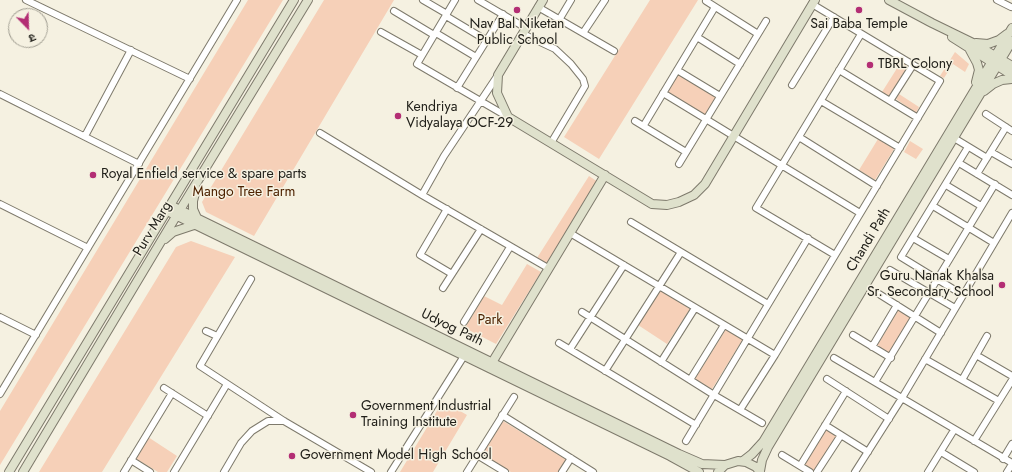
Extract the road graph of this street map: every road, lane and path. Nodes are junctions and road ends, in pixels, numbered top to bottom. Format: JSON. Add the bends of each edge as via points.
{"nodes":[{"id":1,"x":26,"y":0,"type":"edge"},
{"id":2,"x":237,"y":0,"type":"edge"},
{"id":3,"x":294,"y":0,"type":"edge"},
{"id":4,"x":308,"y":0,"type":"edge"},
{"id":5,"x":423,"y":0,"type":"edge"},
{"id":6,"x":455,"y":0,"type":"edge"},
{"id":7,"x":478,"y":0,"type":"edge"},
{"id":8,"x":571,"y":0,"type":"edge"},
{"id":9,"x":605,"y":0,"type":"edge"},
{"id":10,"x":889,"y":0,"type":"edge"},
{"id":11,"x":997,"y":0,"type":"edge"},
{"id":12,"x":706,"y":1,"type":"dead end"},
{"id":13,"x":813,"y":2,"type":"edge"},
{"id":14,"x":541,"y":4,"type":"edge"},
{"id":15,"x":715,"y":6,"type":"junction"},
{"id":16,"x":1011,"y":7,"type":"dead end"},
{"id":17,"x":394,"y":11,"type":"dead end"},
{"id":18,"x":503,"y":14,"type":"junction"},
{"id":19,"x":446,"y":15,"type":"junction"},
{"id":20,"x":834,"y":17,"type":"junction"},
{"id":21,"x":559,"y":20,"type":"junction"},
{"id":22,"x":766,"y":21,"type":"dead end"},
{"id":23,"x":1011,"y":30,"type":"edge"},
{"id":24,"x":524,"y":31,"type":"junction"},
{"id":25,"x":381,"y":32,"type":"dead end"},
{"id":26,"x":583,"y":33,"type":"junction"},
{"id":27,"x":435,"y":34,"type":"junction"},
{"id":28,"x":758,"y":34,"type":"junction"},
{"id":29,"x":861,"y":34,"type":"junction"},
{"id":30,"x":697,"y":37,"type":"junction"},
{"id":31,"x":486,"y":40,"type":"junction"},
{"id":32,"x":1012,"y":41,"type":"edge"},
{"id":33,"x":971,"y":46,"type":"junction"},
{"id":34,"x":131,"y":50,"type":"junction"},
{"id":35,"x":614,"y":52,"type":"dead end"},
{"id":36,"x":422,"y":55,"type":"junction"},
{"id":37,"x":476,"y":57,"type":"junction"},
{"id":38,"x":996,"y":61,"type":"junction"},
{"id":39,"x":740,"y":64,"type":"junction"},
{"id":40,"x":913,"y":64,"type":"junction"},
{"id":41,"x":1012,"y":66,"type":"edge"},
{"id":42,"x":677,"y":70,"type":"junction"},
{"id":43,"x":839,"y":70,"type":"junction"},
{"id":44,"x":498,"y":75,"type":"junction"},
{"id":45,"x":1012,"y":75,"type":"edge"},
{"id":46,"x":190,"y":79,"type":"junction"},
{"id":47,"x":1012,"y":79,"type":"edge"},
{"id":48,"x":792,"y":86,"type":"dead end"},
{"id":49,"x":457,"y":88,"type":"junction"},
{"id":50,"x":977,"y":92,"type":"junction"},
{"id":51,"x":663,"y":93,"type":"junction"},
{"id":52,"x":0,"y":94,"type":"edge"},
{"id":53,"x":720,"y":96,"type":"junction"},
{"id":54,"x":821,"y":101,"type":"junction"},
{"id":55,"x":890,"y":101,"type":"junction"},
{"id":56,"x":480,"y":102,"type":"junction"},
{"id":57,"x":986,"y":114,"type":"dead end"},
{"id":58,"x":508,"y":117,"type":"junction"},
{"id":59,"x":918,"y":118,"type":"junction"},
{"id":60,"x":706,"y":119,"type":"junction"},
{"id":61,"x":635,"y":121,"type":"dead end"},
{"id":62,"x":644,"y":125,"type":"junction"},
{"id":63,"x":1009,"y":129,"type":"edge"},
{"id":64,"x":320,"y":133,"type":"dead end"},
{"id":65,"x":85,"y":136,"type":"junction"},
{"id":66,"x":733,"y":136,"type":"junction"},
{"id":67,"x":799,"y":137,"type":"junction"},
{"id":68,"x":954,"y":138,"type":"junction"},
{"id":69,"x":551,"y":143,"type":"junction"},
{"id":70,"x":968,"y":147,"type":"junction"},
{"id":71,"x":900,"y":148,"type":"junction"},
{"id":72,"x":686,"y":152,"type":"junction"},
{"id":73,"x":991,"y":152,"type":"junction"},
{"id":74,"x":987,"y":158,"type":"junction"},
{"id":75,"x":959,"y":163,"type":"junction"},
{"id":76,"x":139,"y":164,"type":"junction"},
{"id":77,"x":679,"y":164,"type":"dead end"},
{"id":78,"x":1012,"y":164,"type":"edge"},
{"id":79,"x":782,"y":165,"type":"junction"},
{"id":80,"x":978,"y":174,"type":"junction"},
{"id":81,"x":604,"y":175,"type":"junction"},
{"id":82,"x":199,"y":178,"type":"junction"},
{"id":83,"x":995,"y":184,"type":"junction"},
{"id":84,"x":946,"y":185,"type":"junction"},
{"id":85,"x":877,"y":186,"type":"junction"},
{"id":86,"x":422,"y":195,"type":"junction"},
{"id":87,"x":1012,"y":195,"type":"edge"},
{"id":88,"x":0,"y":204,"type":"edge"},
{"id":89,"x":933,"y":206,"type":"junction"},
{"id":90,"x":981,"y":206,"type":"junction"},
{"id":91,"x":168,"y":208,"type":"junction"},
{"id":92,"x":447,"y":209,"type":"junction"},
{"id":93,"x":178,"y":213,"type":"junction"},
{"id":94,"x":860,"y":213,"type":"junction"},
{"id":95,"x":1012,"y":213,"type":"edge"},
{"id":96,"x":196,"y":221,"type":"junction"},
{"id":97,"x":631,"y":222,"type":"dead end"},
{"id":98,"x":969,"y":227,"type":"junction"},
{"id":99,"x":481,"y":229,"type":"junction"},
{"id":100,"x":570,"y":233,"type":"junction"},
{"id":101,"x":808,"y":238,"type":"junction"},
{"id":102,"x":913,"y":238,"type":"junction"},
{"id":103,"x":994,"y":243,"type":"junction"},
{"id":104,"x":158,"y":246,"type":"junction"},
{"id":105,"x":510,"y":246,"type":"junction"},
{"id":106,"x":88,"y":248,"type":"junction"},
{"id":107,"x":681,"y":252,"type":"junction"},
{"id":108,"x":835,"y":255,"type":"junction"},
{"id":109,"x":949,"y":259,"type":"junction"},
{"id":110,"x":624,"y":265,"type":"junction"},
{"id":111,"x":548,"y":268,"type":"junction"},
{"id":112,"x":890,"y":270,"type":"dead end"},
{"id":113,"x":452,"y":274,"type":"junction"},
{"id":114,"x":937,"y":278,"type":"junction"},
{"id":115,"x":251,"y":279,"type":"dead end"},
{"id":116,"x":659,"y":286,"type":"junction"},
{"id":117,"x":443,"y":288,"type":"dead end"},
{"id":118,"x":929,"y":293,"type":"junction"},
{"id":119,"x":879,"y":294,"type":"dead end"},
{"id":120,"x":963,"y":295,"type":"junction"},
{"id":121,"x":768,"y":304,"type":"junction"},
{"id":122,"x":897,"y":305,"type":"junction"},
{"id":123,"x":695,"y":308,"type":"junction"},
{"id":124,"x":955,"y":308,"type":"junction"},
{"id":125,"x":582,"y":312,"type":"dead end"},
{"id":126,"x":590,"y":317,"type":"junction"},
{"id":127,"x":916,"y":317,"type":"junction"},
{"id":128,"x":0,"y":318,"type":"edge"},
{"id":129,"x":464,"y":322,"type":"dead end"},
{"id":130,"x":724,"y":325,"type":"junction"},
{"id":131,"x":206,"y":331,"type":"dead end"},
{"id":132,"x":941,"y":333,"type":"junction"},
{"id":133,"x":36,"y":335,"type":"junction"},
{"id":134,"x":853,"y":335,"type":"dead end"},
{"id":135,"x":217,"y":336,"type":"junction"},
{"id":136,"x":987,"y":336,"type":"dead end"},
{"id":137,"x":625,"y":339,"type":"junction"},
{"id":138,"x":747,"y":339,"type":"junction"},
{"id":139,"x":559,"y":343,"type":"dead end"},
{"id":140,"x":872,"y":346,"type":"junction"},
{"id":141,"x":570,"y":349,"type":"junction"},
{"id":142,"x":976,"y":355,"type":"junction"},
{"id":143,"x":464,"y":356,"type":"junction"},
{"id":144,"x":775,"y":356,"type":"junction"},
{"id":145,"x":834,"y":358,"type":"dead end"},
{"id":146,"x":891,"y":358,"type":"junction"},
{"id":147,"x":925,"y":358,"type":"junction"},
{"id":148,"x":661,"y":362,"type":"junction"},
{"id":149,"x":491,"y":365,"type":"junction"},
{"id":150,"x":605,"y":371,"type":"junction"},
{"id":151,"x":1012,"y":376,"type":"edge"},
{"id":152,"x":827,"y":379,"type":"dead end"},
{"id":153,"x":690,"y":380,"type":"junction"},
{"id":154,"x":962,"y":380,"type":"junction"},
{"id":155,"x":1012,"y":380,"type":"edge"},
{"id":156,"x":875,"y":382,"type":"junction"},
{"id":157,"x":227,"y":384,"type":"junction"},
{"id":158,"x":164,"y":388,"type":"dead end"},
{"id":159,"x":846,"y":391,"type":"junction"},
{"id":160,"x":172,"y":393,"type":"junction"},
{"id":161,"x":0,"y":394,"type":"edge"},
{"id":162,"x":714,"y":395,"type":"junction"},
{"id":163,"x":514,"y":397,"type":"dead end"},
{"id":164,"x":902,"y":398,"type":"junction"},
{"id":165,"x":999,"y":402,"type":"junction"},
{"id":166,"x":740,"y":410,"type":"junction"},
{"id":167,"x":502,"y":415,"type":"junction"},
{"id":168,"x":208,"y":416,"type":"junction"},
{"id":169,"x":889,"y":419,"type":"junction"},
{"id":170,"x":284,"y":420,"type":"junction"},
{"id":171,"x":762,"y":423,"type":"dead end"},
{"id":172,"x":696,"y":425,"type":"junction"},
{"id":173,"x":825,"y":425,"type":"junction"},
{"id":174,"x":954,"y":430,"type":"junction"},
{"id":175,"x":841,"y":435,"type":"junction"},
{"id":176,"x":974,"y":441,"type":"junction"},
{"id":177,"x":686,"y":442,"type":"dead end"},
{"id":178,"x":1012,"y":444,"type":"edge"},
{"id":179,"x":868,"y":452,"type":"junction"},
{"id":180,"x":940,"y":452,"type":"junction"},
{"id":181,"x":477,"y":455,"type":"junction"},
{"id":182,"x":782,"y":455,"type":"dead end"},
{"id":183,"x":571,"y":458,"type":"junction"},
{"id":184,"x":1003,"y":459,"type":"junction"},
{"id":185,"x":131,"y":460,"type":"junction"},
{"id":186,"x":743,"y":461,"type":"junction"},
{"id":187,"x":1012,"y":464,"type":"edge"},
{"id":188,"x":725,"y":465,"type":"junction"},
{"id":189,"x":800,"y":466,"type":"junction"},
{"id":190,"x":9,"y":472,"type":"edge"},
{"id":191,"x":23,"y":472,"type":"edge"},
{"id":192,"x":124,"y":472,"type":"edge"},
{"id":193,"x":150,"y":472,"type":"edge"},
{"id":194,"x":174,"y":472,"type":"edge"},
{"id":195,"x":224,"y":472,"type":"edge"},
{"id":196,"x":372,"y":472,"type":"edge"},
{"id":197,"x":391,"y":472,"type":"edge"},
{"id":198,"x":467,"y":472,"type":"edge"},
{"id":199,"x":505,"y":472,"type":"edge"},
{"id":200,"x":562,"y":472,"type":"edge"},
{"id":201,"x":594,"y":472,"type":"edge"},
{"id":202,"x":699,"y":472,"type":"edge"},
{"id":203,"x":718,"y":472,"type":"edge"},
{"id":204,"x":760,"y":472,"type":"edge"},
{"id":205,"x":810,"y":472,"type":"edge"},
{"id":206,"x":817,"y":472,"type":"edge"},
{"id":207,"x":855,"y":472,"type":"edge"},
{"id":208,"x":928,"y":472,"type":"edge"},
{"id":209,"x":974,"y":472,"type":"edge"},
{"id":210,"x":1007,"y":472,"type":"edge"}],
"edges":[{"from":1,"to":34,"type":"street"},
{"from":2,"to":46,"type":"street"},
{"from":3,"to":91,"type":"main road","name":"Purv Marg"},
{"from":4,"to":82,"type":"main road","name":"Purv Marg"},
{"from":5,"to":19,"type":"street"},
{"from":6,"to":19,"type":"street"},
{"from":7,"to":18,"type":"street"},
{"from":8,"to":21,"type":"street"},
{"from":9,"to":26,"type":"street"},
{"from":10,"to":33,"type":"main road"},
{"from":11,"to":16,"type":"street"},
{"from":12,"to":15,"type":"street"},
{"from":13,"to":20,"type":"street"},
{"from":13,"to":66,"type":"main road"},
{"from":14,"to":21,"type":"street"},
{"from":14,"to":24,"type":"main road"},
{"from":15,"to":28,"type":"street"},
{"from":15,"to":30,"type":"street"},
{"from":17,"to":27,"type":"street"},
{"from":18,"to":24,"type":"street"},
{"from":18,"to":31,"type":"street"},
{"from":19,"to":27,"type":"street"},
{"from":19,"to":31,"type":"street"},
{"from":20,"to":29,"type":"street"},
{"from":20,"to":48,"type":"street"},
{"from":21,"to":26,"type":"street"},
{"from":22,"to":28,"type":"street"},
{"from":23,"to":33,"type":"main road","via":[[999,40]]},
{"from":23,"to":38,"type":"main road","name":"Chandi Path"},
{"from":24,"to":44,"type":"main road"},
{"from":24,"to":69,"type":"street","via":[[555,49],[571,64],[583,79],[585,86]]},
{"from":25,"to":36,"type":"street"},
{"from":26,"to":35,"type":"street"},
{"from":27,"to":36,"type":"street"},
{"from":27,"to":37,"type":"street"},
{"from":28,"to":39,"type":"street"},
{"from":29,"to":40,"type":"street"},
{"from":29,"to":43,"type":"street"},
{"from":30,"to":39,"type":"street"},
{"from":30,"to":42,"type":"street"},
{"from":31,"to":37,"type":"street"},
{"from":32,"to":38,"type":"main road","name":"Chandi Path"},
{"from":33,"to":38,"type":"main road"},
{"from":33,"to":50,"type":"main road","via":[[979,70]]},
{"from":34,"to":46,"type":"street"},
{"from":34,"to":65,"type":"street"},
{"from":36,"to":49,"type":"street","via":[[417,64]]},
{"from":37,"to":49,"type":"street"},
{"from":38,"to":41,"type":"main road"},
{"from":38,"to":45,"type":"main road"},
{"from":38,"to":50,"type":"main road","name":"Chandi Path"},
{"from":39,"to":53,"type":"street"},
{"from":40,"to":55,"type":"street"},
{"from":40,"to":59,"type":"street","via":[[940,81]]},
{"from":42,"to":51,"type":"street"},
{"from":42,"to":53,"type":"street"},
{"from":43,"to":54,"type":"street"},
{"from":43,"to":55,"type":"street"},
{"from":44,"to":56,"type":"street"},
{"from":44,"to":58,"type":"main road","via":[[497,93]]},
{"from":46,"to":76,"type":"street"},
{"from":47,"to":50,"type":"main road","via":[[1002,80]]},
{"from":49,"to":56,"type":"street"},
{"from":50,"to":68,"type":"main road","name":"Chandi Path"},
{"from":50,"to":186,"type":"main road","name":"Chandi Path","via":[[763,442]]},
{"from":51,"to":60,"type":"street"},
{"from":51,"to":62,"type":"street"},
{"from":52,"to":65,"type":"street"},
{"from":53,"to":60,"type":"street"},
{"from":54,"to":67,"type":"street"},
{"from":54,"to":71,"type":"street"},
{"from":55,"to":59,"type":"street"},
{"from":56,"to":58,"type":"street"},
{"from":56,"to":86,"type":"street"},
{"from":57,"to":63,"type":"street"},
{"from":58,"to":69,"type":"main road"},
{"from":59,"to":71,"type":"street"},
{"from":60,"to":66,"type":"street"},
{"from":60,"to":72,"type":"street"},
{"from":61,"to":62,"type":"street"},
{"from":62,"to":72,"type":"street"},
{"from":63,"to":73,"type":"street"},
{"from":64,"to":86,"type":"street"},
{"from":65,"to":76,"type":"street"},
{"from":66,"to":79,"type":"street"},
{"from":66,"to":81,"type":"main road","via":[[705,184],[694,195],[679,202],[666,205],[652,204]]},
{"from":67,"to":79,"type":"street"},
{"from":67,"to":85,"type":"street"},
{"from":68,"to":70,"type":"street"},
{"from":68,"to":204,"type":"main road","name":"Chandi Path","via":[[768,447]]},
{"from":69,"to":81,"type":"main road"},
{"from":70,"to":74,"type":"street"},
{"from":70,"to":75,"type":"street"},
{"from":71,"to":85,"type":"street"},
{"from":72,"to":77,"type":"street"},
{"from":73,"to":74,"type":"street"},
{"from":73,"to":78,"type":"street"},
{"from":74,"to":80,"type":"street"},
{"from":75,"to":80,"type":"street"},
{"from":75,"to":84,"type":"street"},
{"from":76,"to":106,"type":"street"},
{"from":79,"to":94,"type":"street"},
{"from":79,"to":101,"type":"street","via":[[756,208]]},
{"from":80,"to":83,"type":"street"},
{"from":81,"to":100,"type":"main road"},
{"from":82,"to":93,"type":"main road","name":"Purv Marg"},
{"from":82,"to":96,"type":"main road","via":[[193,201]]},
{"from":83,"to":87,"type":"street"},
{"from":83,"to":90,"type":"street"},
{"from":84,"to":89,"type":"street"},
{"from":84,"to":90,"type":"street"},
{"from":85,"to":94,"type":"street"},
{"from":86,"to":92,"type":"street"},
{"from":88,"to":106,"type":"street"},
{"from":89,"to":98,"type":"street"},
{"from":89,"to":102,"type":"street"},
{"from":90,"to":98,"type":"street"},
{"from":91,"to":93,"type":"main road","name":"Udyog Path"},
{"from":91,"to":190,"type":"main road","name":"Purv Marg"},
{"from":92,"to":99,"type":"street"},
{"from":92,"to":113,"type":"street","via":[[420,255]]},
{"from":93,"to":96,"type":"main road","name":"Udyog Path"},
{"from":93,"to":104,"type":"main road","name":"Purv Marg"},
{"from":94,"to":108,"type":"street"},
{"from":95,"to":103,"type":"street"},
{"from":96,"to":104,"type":"main road","via":[[173,232]]},
{"from":96,"to":143,"type":"main road","name":"Udyog Path"},
{"from":96,"to":149,"type":"main road","name":"Udyog Path"},
{"from":97,"to":107,"type":"street"},
{"from":98,"to":103,"type":"street"},
{"from":98,"to":109,"type":"street"},
{"from":99,"to":105,"type":"street"},
{"from":99,"to":113,"type":"street"},
{"from":100,"to":110,"type":"street"},
{"from":100,"to":111,"type":"main road"},
{"from":101,"to":108,"type":"street"},
{"from":101,"to":121,"type":"street"},
{"from":102,"to":109,"type":"street"},
{"from":102,"to":114,"type":"street","via":[[901,256]]},
{"from":103,"to":120,"type":"street"},
{"from":104,"to":191,"type":"main road","name":"Purv Marg"},
{"from":105,"to":111,"type":"street"},
{"from":105,"to":129,"type":"street"},
{"from":106,"to":133,"type":"street"},
{"from":107,"to":116,"type":"street"},
{"from":107,"to":121,"type":"street"},
{"from":108,"to":144,"type":"street"},
{"from":109,"to":114,"type":"street"},
{"from":110,"to":116,"type":"street"},
{"from":110,"to":126,"type":"street"},
{"from":111,"to":149,"type":"main road"},
{"from":112,"to":118,"type":"street"},
{"from":113,"to":117,"type":"street"},
{"from":114,"to":118,"type":"street"},
{"from":114,"to":120,"type":"street"},
{"from":115,"to":135,"type":"street"},
{"from":116,"to":123,"type":"street"},
{"from":116,"to":137,"type":"street"},
{"from":118,"to":124,"type":"street"},
{"from":118,"to":127,"type":"street"},
{"from":119,"to":122,"type":"street"},
{"from":120,"to":124,"type":"street"},
{"from":121,"to":138,"type":"street"},
{"from":122,"to":127,"type":"street"},
{"from":122,"to":140,"type":"street"},
{"from":123,"to":130,"type":"street"},
{"from":123,"to":148,"type":"street"},
{"from":124,"to":132,"type":"street"},
{"from":125,"to":126,"type":"street"},
{"from":126,"to":137,"type":"street"},
{"from":126,"to":141,"type":"street"},
{"from":127,"to":132,"type":"street"},
{"from":127,"to":146,"type":"street"},
{"from":128,"to":133,"type":"street"},
{"from":130,"to":138,"type":"street"},
{"from":130,"to":153,"type":"street"},
{"from":131,"to":135,"type":"street"},
{"from":132,"to":147,"type":"street"},
{"from":133,"to":161,"type":"street"},
{"from":134,"to":140,"type":"street"},
{"from":135,"to":157,"type":"street","via":[[200,366]]},
{"from":136,"to":142,"type":"street"},
{"from":137,"to":148,"type":"street"},
{"from":137,"to":150,"type":"street"},
{"from":138,"to":144,"type":"street"},
{"from":138,"to":162,"type":"street"},
{"from":139,"to":141,"type":"street"},
{"from":140,"to":146,"type":"street"},
{"from":141,"to":150,"type":"street"},
{"from":142,"to":151,"type":"street"},
{"from":142,"to":154,"type":"street"},
{"from":143,"to":149,"type":"main road","name":"Udyog Path"},
{"from":143,"to":197,"type":"street"},
{"from":144,"to":166,"type":"street"},
{"from":145,"to":156,"type":"street"},
{"from":146,"to":156,"type":"street"},
{"from":147,"to":154,"type":"street"},
{"from":147,"to":164,"type":"street"},
{"from":148,"to":153,"type":"street"},
{"from":149,"to":188,"type":"main road","name":"Udyog Path","via":[[678,454],[702,464]]},
{"from":149,"to":202,"type":"main road","name":"Udyog Path"},
{"from":150,"to":172,"type":"street"},
{"from":152,"to":159,"type":"street"},
{"from":153,"to":162,"type":"street"},
{"from":154,"to":165,"type":"street"},
{"from":155,"to":165,"type":"street"},
{"from":156,"to":164,"type":"street"},
{"from":157,"to":168,"type":"street"},
{"from":157,"to":170,"type":"street"},
{"from":158,"to":160,"type":"street"},
{"from":159,"to":169,"type":"street"},
{"from":159,"to":173,"type":"street"},
{"from":160,"to":168,"type":"street"},
{"from":160,"to":185,"type":"street"},
{"from":162,"to":166,"type":"street"},
{"from":162,"to":172,"type":"street"},
{"from":163,"to":167,"type":"street"},
{"from":164,"to":169,"type":"street"},
{"from":164,"to":174,"type":"street"},
{"from":165,"to":176,"type":"street"},
{"from":166,"to":171,"type":"street"},
{"from":167,"to":181,"type":"street"},
{"from":167,"to":183,"type":"street"},
{"from":168,"to":194,"type":"street"},
{"from":169,"to":179,"type":"street"},
{"from":170,"to":195,"type":"street","via":[[268,422],[252,431],[241,443]]},
{"from":170,"to":196,"type":"street"},
{"from":172,"to":177,"type":"street"},
{"from":173,"to":175,"type":"street"},
{"from":173,"to":189,"type":"street"},
{"from":174,"to":176,"type":"street"},
{"from":174,"to":180,"type":"street"},
{"from":175,"to":179,"type":"street"},
{"from":175,"to":206,"type":"street"},
{"from":176,"to":184,"type":"street"},
{"from":178,"to":184,"type":"street"},
{"from":179,"to":207,"type":"street"},
{"from":180,"to":208,"type":"street"},
{"from":180,"to":209,"type":"street"},
{"from":181,"to":198,"type":"street"},
{"from":181,"to":199,"type":"street"},
{"from":182,"to":189,"type":"street"},
{"from":183,"to":200,"type":"street"},
{"from":183,"to":201,"type":"street"},
{"from":184,"to":187,"type":"street"},
{"from":185,"to":192,"type":"street"},
{"from":185,"to":193,"type":"street"},
{"from":186,"to":188,"type":"main road","name":"Udyog Path"},
{"from":186,"to":204,"type":"main road","via":[[756,467]]},
{"from":187,"to":210,"type":"street"},
{"from":188,"to":203,"type":"main road"},
{"from":189,"to":205,"type":"street"}]}
